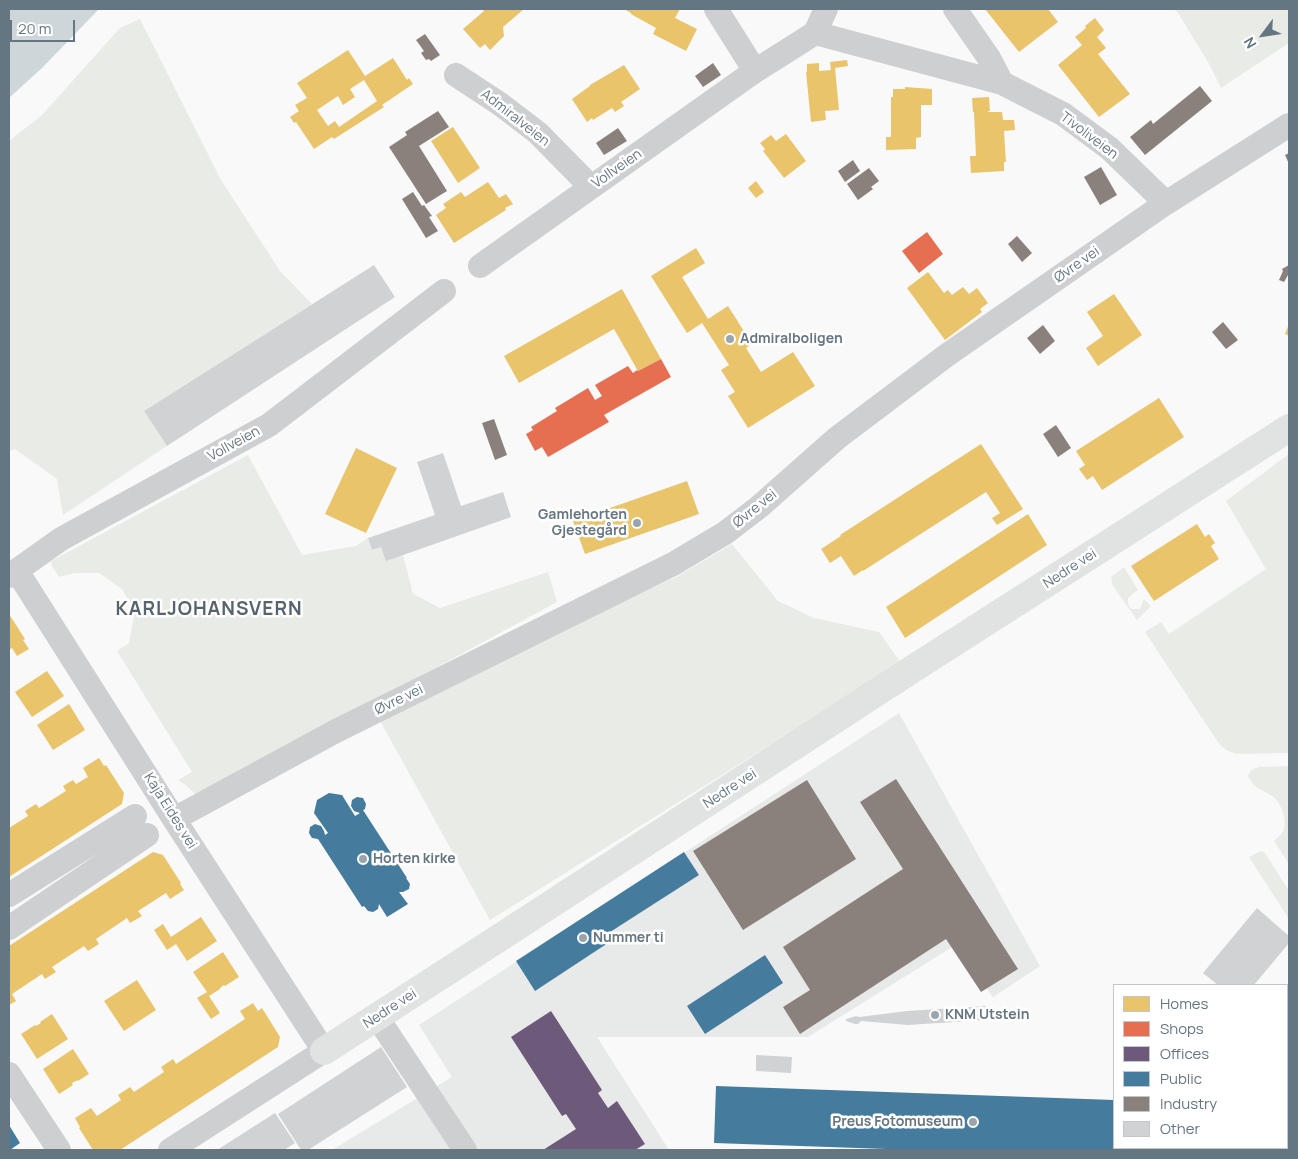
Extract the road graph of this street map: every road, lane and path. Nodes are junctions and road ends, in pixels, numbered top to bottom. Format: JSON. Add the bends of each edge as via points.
{"nodes":[{"id":1,"x":716,"y":9,"type":"edge"},
{"id":2,"x":826,"y":9,"type":"edge"},
{"id":3,"x":955,"y":9,"type":"edge"},
{"id":4,"x":815,"y":33,"type":"junction"},
{"id":5,"x":755,"y":71,"type":"junction"},
{"id":6,"x":456,"y":75,"type":"dead end"},
{"id":7,"x":1002,"y":83,"type":"junction"},
{"id":8,"x":1289,"y":125,"type":"edge"},
{"id":9,"x":591,"y":187,"type":"junction"},
{"id":10,"x":1166,"y":203,"type":"junction"},
{"id":11,"x":480,"y":266,"type":"dead end"},
{"id":12,"x":444,"y":291,"type":"dead end"},
{"id":13,"x":1289,"y":428,"type":"edge"},
{"id":14,"x":13,"y":574,"type":"edge"},
{"id":15,"x":134,"y":816,"type":"dead end"},
{"id":16,"x":174,"y":819,"type":"junction"},
{"id":17,"x":147,"y":835,"type":"dead end"},
{"id":18,"x":9,"y":895,"type":"edge"},
{"id":19,"x":9,"y":928,"type":"edge"},
{"id":20,"x":377,"y":1017,"type":"junction"},
{"id":21,"x":324,"y":1051,"type":"junction"},
{"id":22,"x":9,"y":1074,"type":"edge"},
{"id":23,"x":59,"y":1150,"type":"edge"},
{"id":24,"x":170,"y":1150,"type":"edge"},
{"id":25,"x":465,"y":1150,"type":"edge"}],
"edges":[{"from":1,"to":5,"type":"street"},
{"from":2,"to":4,"type":"street"},
{"from":3,"to":7,"type":"street"},
{"from":4,"to":5,"type":"street"},
{"from":4,"to":7,"type":"street","name":"Tivoliveien"},
{"from":5,"to":9,"type":"street","name":"Vollveien"},
{"from":6,"to":9,"type":"street","name":"Admiralveien","via":[[538,133]]},
{"from":7,"to":10,"type":"street","name":"Tivoliveien","via":[[1063,114],[1109,148]]},
{"from":8,"to":10,"type":"street","name":"Øvre vei"},
{"from":9,"to":11,"type":"street","name":"Vollveien"},
{"from":10,"to":16,"type":"street","name":"Øvre vei","via":[[946,355],[837,438],[760,507],[725,533],[673,564],[336,732]]},
{"from":12,"to":14,"type":"street","name":"Vollveien","via":[[269,425],[61,539]]},
{"from":13,"to":20,"type":"main road","name":"Nedre vei"},
{"from":14,"to":16,"type":"street","name":"Kaja Eides vei"},
{"from":15,"to":18,"type":"street"},
{"from":16,"to":21,"type":"street","name":"Kaja Eides vei"},
{"from":17,"to":19,"type":"street"},
{"from":20,"to":21,"type":"main road","name":"Nedre vei"},
{"from":20,"to":25,"type":"street"},
{"from":21,"to":24,"type":"street","name":"Nedre vei"},
{"from":22,"to":23,"type":"street"}]}
